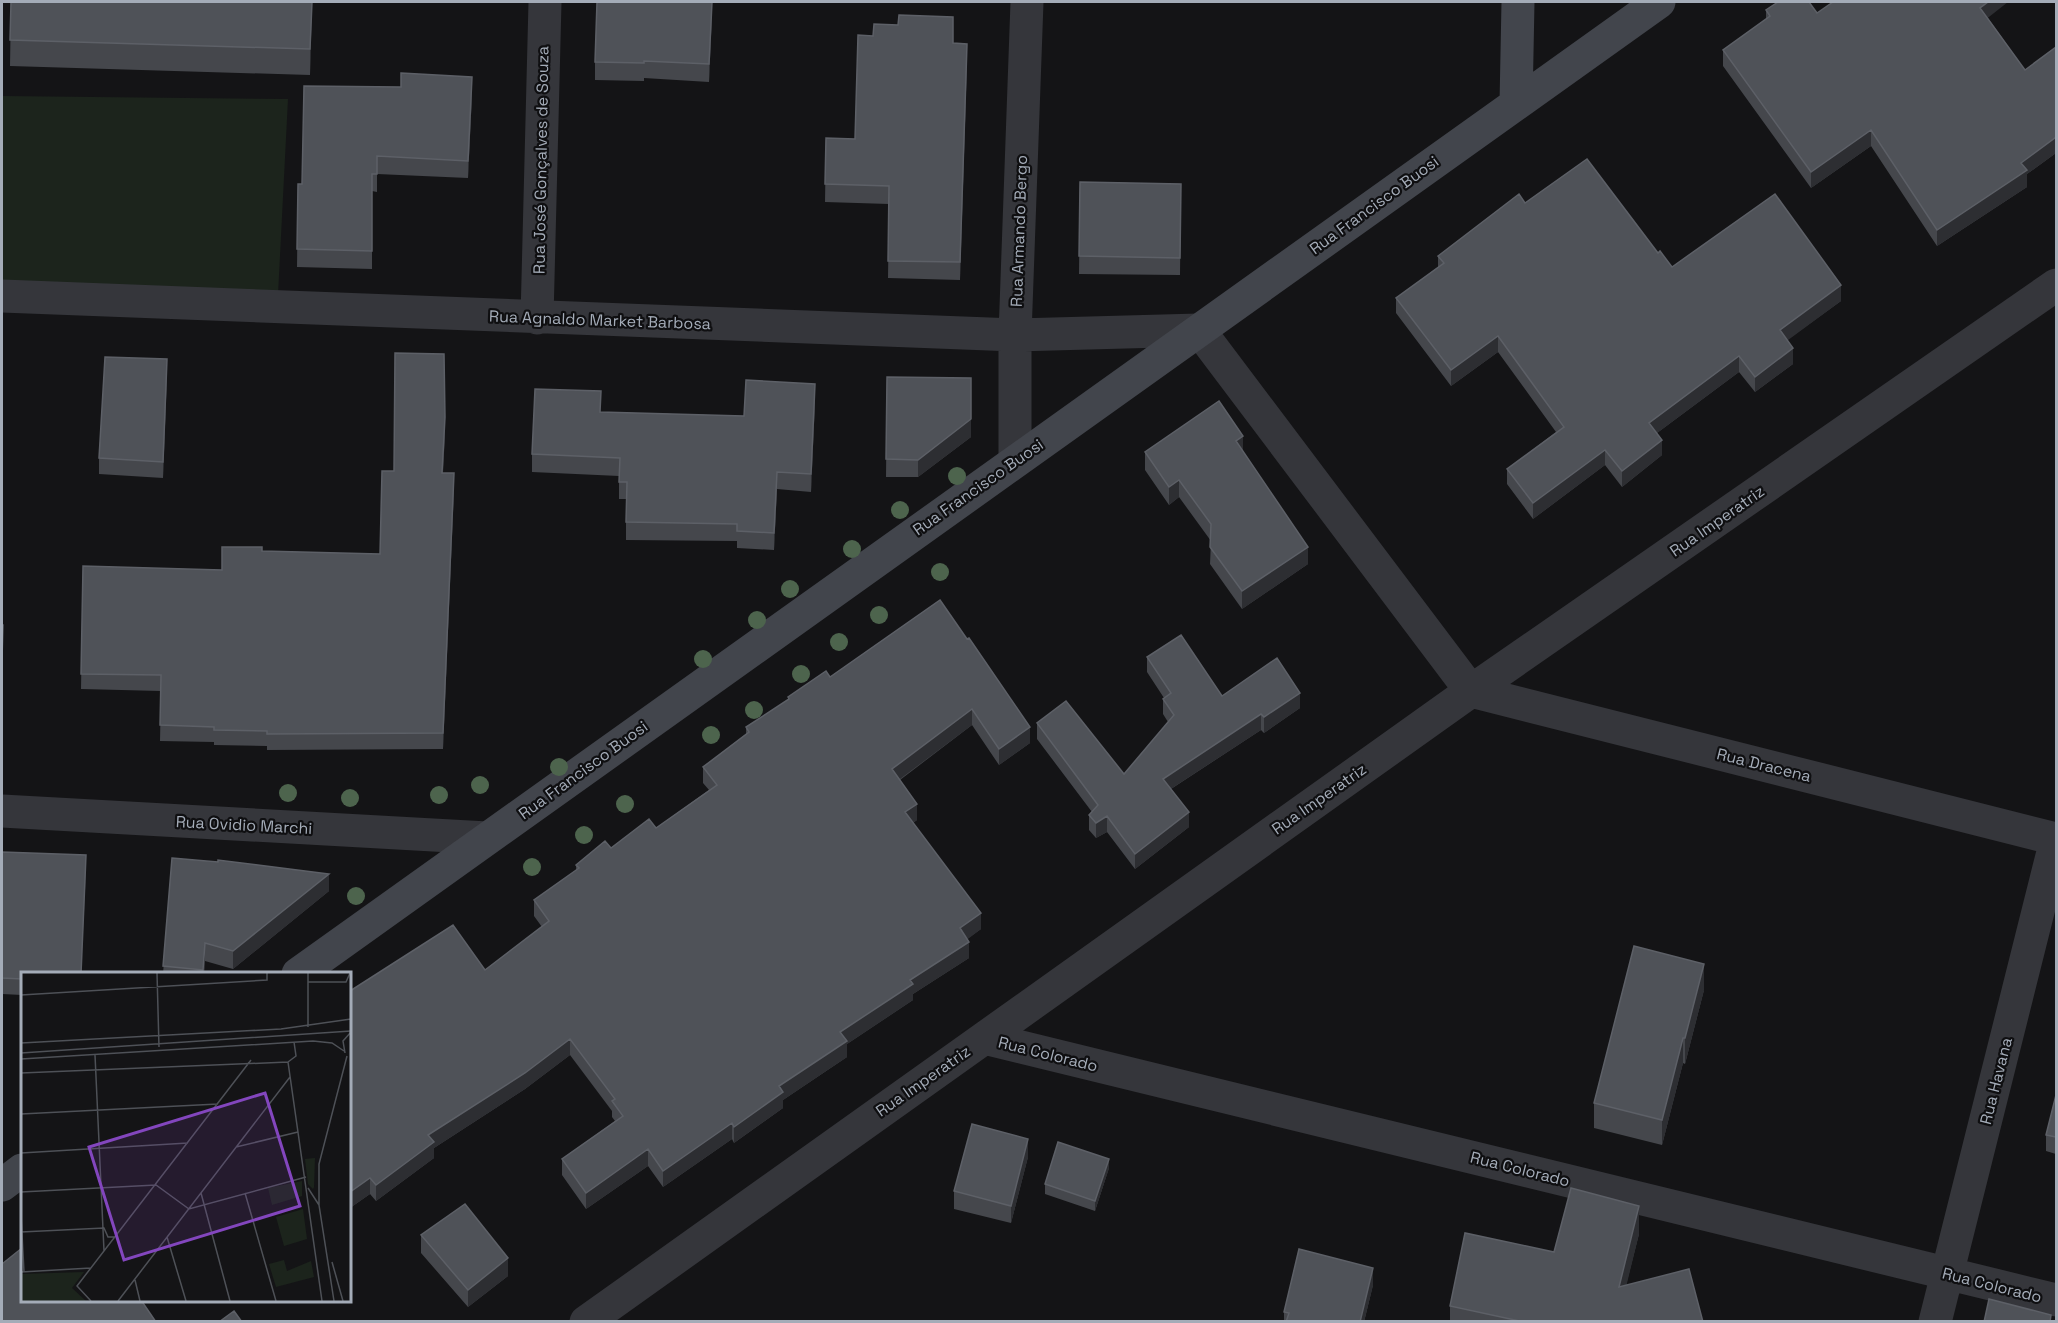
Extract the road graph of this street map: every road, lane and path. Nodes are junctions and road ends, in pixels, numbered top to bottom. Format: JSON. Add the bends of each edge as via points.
{"nodes":[{"id":1,"x":545,"y":2,"type":"edge"},
{"id":2,"x":1027,"y":2,"type":"edge"},
{"id":3,"x":1518,"y":2,"type":"edge"},
{"id":4,"x":1659,"y":2,"type":"edge"},
{"id":5,"x":1516,"y":104,"type":"junction"},
{"id":6,"x":2056,"y":285,"type":"edge"},
{"id":7,"x":2,"y":296,"type":"edge"},
{"id":8,"x":537,"y":318,"type":"junction"},
{"id":9,"x":1199,"y":330,"type":"junction"},
{"id":10,"x":1015,"y":335,"type":"junction"},
{"id":11,"x":1015,"y":460,"type":"junction"},
{"id":12,"x":1471,"y":691,"type":"junction"},
{"id":13,"x":2,"y":811,"type":"edge"},
{"id":14,"x":487,"y":838,"type":"junction"},
{"id":15,"x":2056,"y":839,"type":"edge"},
{"id":16,"x":301,"y":972,"type":"edge"},
{"id":17,"x":984,"y":1038,"type":"junction"},
{"id":18,"x":21,"y":1171,"type":"edge"},
{"id":19,"x":2,"y":1185,"type":"edge"},
{"id":20,"x":1947,"y":1274,"type":"junction"},
{"id":21,"x":2056,"y":1300,"type":"edge"},
{"id":22,"x":586,"y":1322,"type":"edge"},
{"id":23,"x":1935,"y":1322,"type":"edge"}],
"edges":[{"from":1,"to":8,"type":"street","name":"Rua José Gonçalves de Souza"},
{"from":2,"to":10,"type":"street","name":"Rua Armando Bergo"},
{"from":3,"to":5,"type":"street"},
{"from":4,"to":5,"type":"street","name":"Rua Francisco Buosi"},
{"from":5,"to":9,"type":"street","name":"Rua Francisco Buosi"},
{"from":6,"to":12,"type":"street","name":"Rua Imperatriz"},
{"from":7,"to":8,"type":"street","name":"Rua Agnaldo Market Barbosa"},
{"from":8,"to":10,"type":"street","name":"Rua Agnaldo Market Barbosa"},
{"from":9,"to":10,"type":"street","name":"Rua Agnaldo Market Barbosa"},
{"from":9,"to":11,"type":"street","name":"Rua Francisco Buosi"},
{"from":9,"to":12,"type":"street"},
{"from":10,"to":11,"type":"street","name":"Rua Armando Bergo"},
{"from":11,"to":14,"type":"street","name":"Rua Francisco Buosi"},
{"from":12,"to":15,"type":"street","name":"Rua Dracena"},
{"from":12,"to":17,"type":"street","name":"Rua Imperatriz"},
{"from":13,"to":14,"type":"street","name":"Rua Ovidio Marchi"},
{"from":14,"to":16,"type":"street","name":"Rua Francisco Buosi"},
{"from":15,"to":20,"type":"street","name":"Rua Havana"},
{"from":17,"to":20,"type":"street","name":"Rua Colorado"},
{"from":17,"to":22,"type":"street","name":"Rua Imperatriz"},
{"from":18,"to":19,"type":"street"},
{"from":20,"to":21,"type":"street","name":"Rua Colorado"},
{"from":20,"to":23,"type":"street","name":"Rua Havana"}]}
